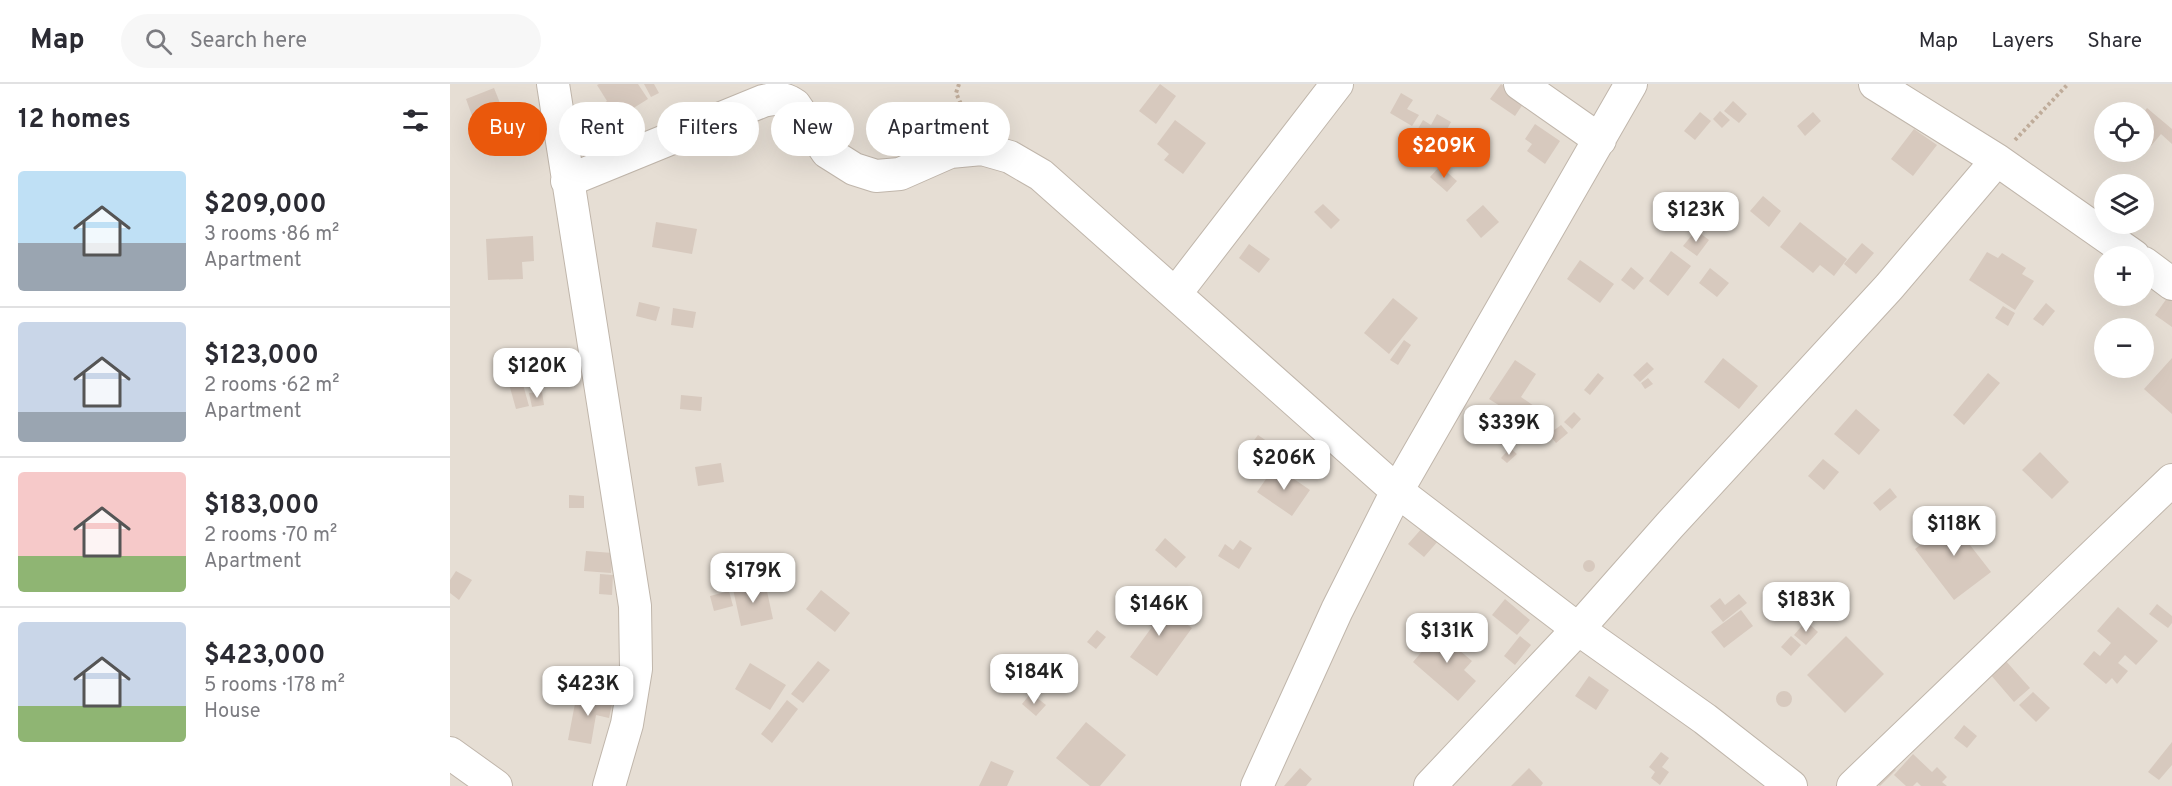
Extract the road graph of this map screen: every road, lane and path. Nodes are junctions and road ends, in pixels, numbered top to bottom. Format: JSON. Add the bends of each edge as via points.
{"nodes":[{"id":1,"x":553,"y":84,"type":"edge"},
{"id":2,"x":959,"y":84,"type":"edge"},
{"id":3,"x":1336,"y":84,"type":"edge"},
{"id":4,"x":1520,"y":84,"type":"edge"},
{"id":5,"x":1631,"y":84,"type":"edge"},
{"id":6,"x":1875,"y":84,"type":"edge"},
{"id":7,"x":2068,"y":84,"type":"edge"},
{"id":8,"x":960,"y":102,"type":"edge"},
{"id":9,"x":1600,"y":140,"type":"junction"},
{"id":10,"x":941,"y":156,"type":"edge"},
{"id":11,"x":1006,"y":156,"type":"edge"},
{"id":12,"x":1997,"y":160,"type":"junction"},
{"id":13,"x":567,"y":181,"type":"junction"},
{"id":14,"x":2120,"y":246,"type":"edge"},
{"id":15,"x":2154,"y":270,"type":"edge"},
{"id":16,"x":2172,"y":284,"type":"edge"},
{"id":17,"x":1176,"y":293,"type":"junction"},
{"id":18,"x":2172,"y":480,"type":"edge"},
{"id":19,"x":1397,"y":491,"type":"junction"},
{"id":20,"x":1578,"y":629,"type":"junction"},
{"id":21,"x":450,"y":753,"type":"edge"},
{"id":22,"x":496,"y":786,"type":"edge"},
{"id":23,"x":609,"y":786,"type":"edge"},
{"id":24,"x":1257,"y":786,"type":"edge"},
{"id":25,"x":1430,"y":786,"type":"edge"},
{"id":26,"x":1791,"y":786,"type":"edge"},
{"id":27,"x":1853,"y":786,"type":"edge"}],
"edges":[{"from":1,"to":13,"type":"street"},
{"from":2,"to":8,"type":"path","via":[[956,93]]},
{"from":3,"to":17,"type":"street"},
{"from":4,"to":9,"type":"street"},
{"from":5,"to":9,"type":"street"},
{"from":6,"to":12,"type":"street"},
{"from":7,"to":12,"type":"path"},
{"from":9,"to":19,"type":"street"},
{"from":10,"to":13,"type":"street","via":[[900,174],[876,177],[827,152],[795,105],[776,98]]},
{"from":11,"to":17,"type":"street","via":[[1041,175]]},
{"from":12,"to":14,"type":"street"},
{"from":12,"to":20,"type":"street","via":[[1889,287]]},
{"from":13,"to":23,"type":"street","via":[[635,606],[636,669],[627,724]]},
{"from":15,"to":16,"type":"street"},
{"from":17,"to":19,"type":"street"},
{"from":18,"to":27,"type":"street"},
{"from":19,"to":20,"type":"street"},
{"from":19,"to":24,"type":"street","via":[[1337,610]]},
{"from":20,"to":25,"type":"street"},
{"from":20,"to":26,"type":"street"},
{"from":21,"to":22,"type":"street"}]}
